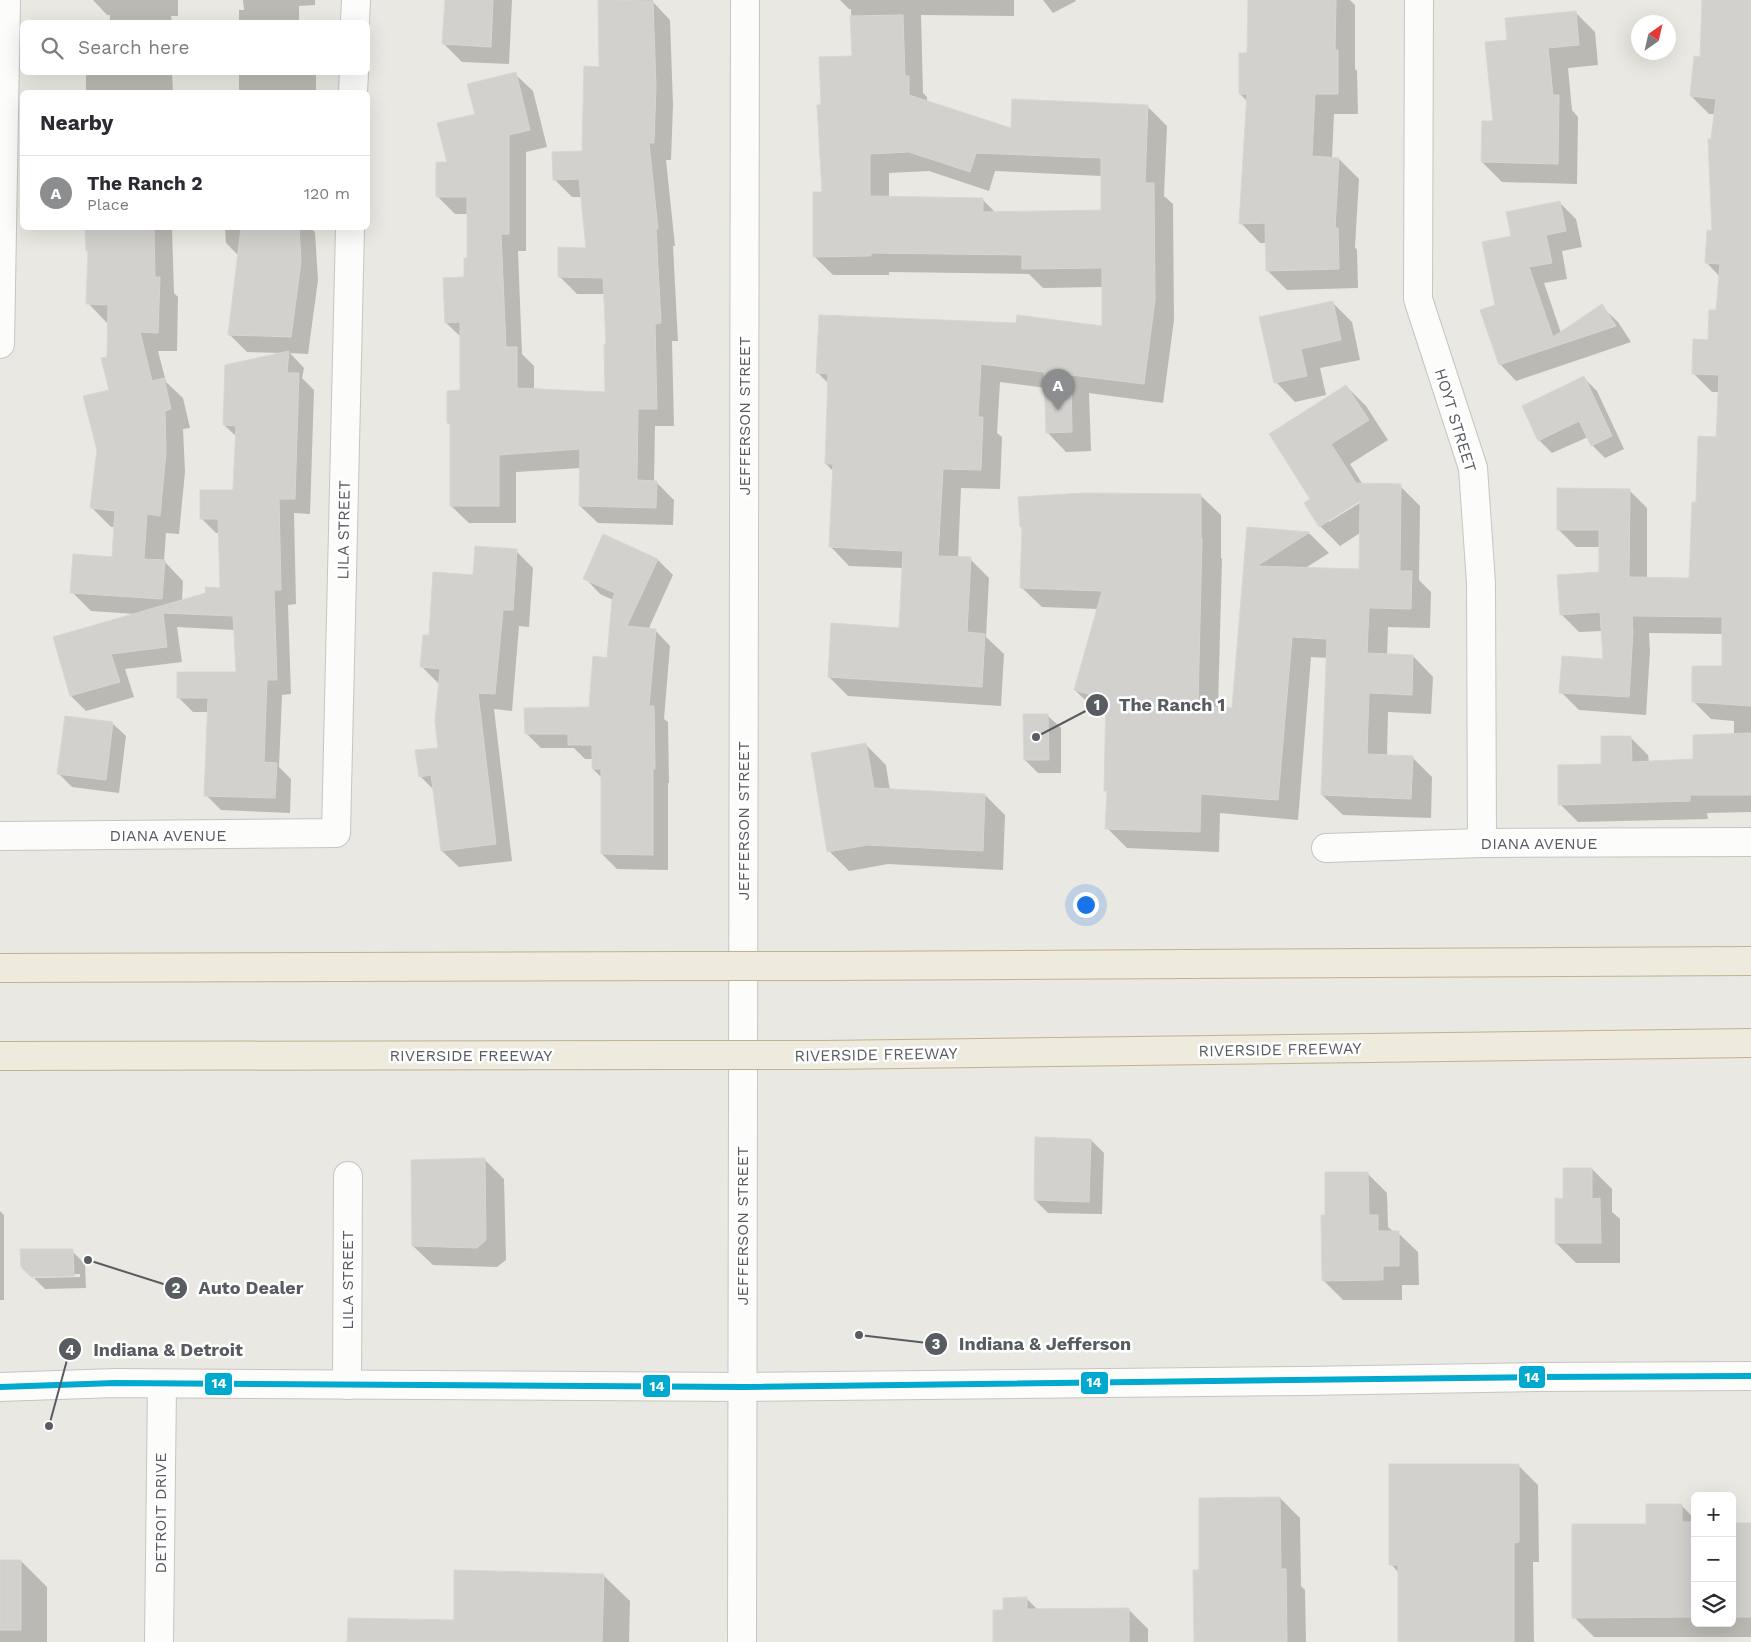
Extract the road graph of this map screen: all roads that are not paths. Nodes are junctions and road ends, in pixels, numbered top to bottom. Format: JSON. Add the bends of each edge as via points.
{"nodes":[{"id":1,"x":6,"y":0,"type":"edge"},
{"id":2,"x":356,"y":0,"type":"edge"},
{"id":3,"x":746,"y":0,"type":"edge"},
{"id":4,"x":1419,"y":0,"type":"edge"},
{"id":5,"x":355,"y":20,"type":"edge"},
{"id":6,"x":354,"y":75,"type":"edge"},
{"id":7,"x":353,"y":90,"type":"edge"},
{"id":8,"x":350,"y":230,"type":"edge"},
{"id":9,"x":0,"y":344,"type":"edge"},
{"id":10,"x":336,"y":833,"type":"joint"},
{"id":11,"x":0,"y":836,"type":"edge"},
{"id":12,"x":1751,"y":842,"type":"edge"},
{"id":13,"x":1482,"y":843,"type":"junction"},
{"id":14,"x":1326,"y":848,"type":"dead end"},
{"id":15,"x":1751,"y":961,"type":"edge"},
{"id":16,"x":0,"y":968,"type":"edge"},
{"id":17,"x":1751,"y":1043,"type":"edge"},
{"id":18,"x":0,"y":1056,"type":"edge"},
{"id":19,"x":348,"y":1176,"type":"dead end"},
{"id":20,"x":1751,"y":1376,"type":"edge"},
{"id":21,"x":162,"y":1384,"type":"junction"},
{"id":22,"x":347,"y":1385,"type":"junction"},
{"id":23,"x":0,"y":1387,"type":"edge"},
{"id":24,"x":742,"y":1387,"type":"junction"},
{"id":25,"x":160,"y":1642,"type":"edge"},
{"id":26,"x":742,"y":1642,"type":"edge"}],
"edges":[{"from":1,"to":9,"type":"street"},
{"from":2,"to":5,"type":"street"},
{"from":3,"to":24,"type":"street","name":"JEFFERSON STREET"},
{"from":4,"to":13,"type":"street","name":"HOYT STREET","via":[[1418,299],[1473,468],[1481,583]]},
{"from":6,"to":7,"type":"street"},
{"from":8,"to":10,"type":"street","name":"LILA STREET"},
{"from":10,"to":11,"type":"street","name":"DIANA AVENUE"},
{"from":12,"to":13,"type":"street","name":"DIANA AVENUE"},
{"from":13,"to":14,"type":"street","name":"DIANA AVENUE"},
{"from":15,"to":16,"type":"highway","bridge":true},
{"from":17,"to":18,"type":"highway","name":"RIVERSIDE FREEWAY","bridge":true,"via":[[824,1055]]},
{"from":19,"to":22,"type":"street","name":"LILA STREET"},
{"from":20,"to":24,"type":"street"},
{"from":21,"to":22,"type":"street"},
{"from":21,"to":23,"type":"street"},
{"from":21,"to":25,"type":"street","name":"DETROIT DRIVE"},
{"from":22,"to":24,"type":"street"},
{"from":24,"to":26,"type":"street","name":"JEFFERSON STREET"}]}
